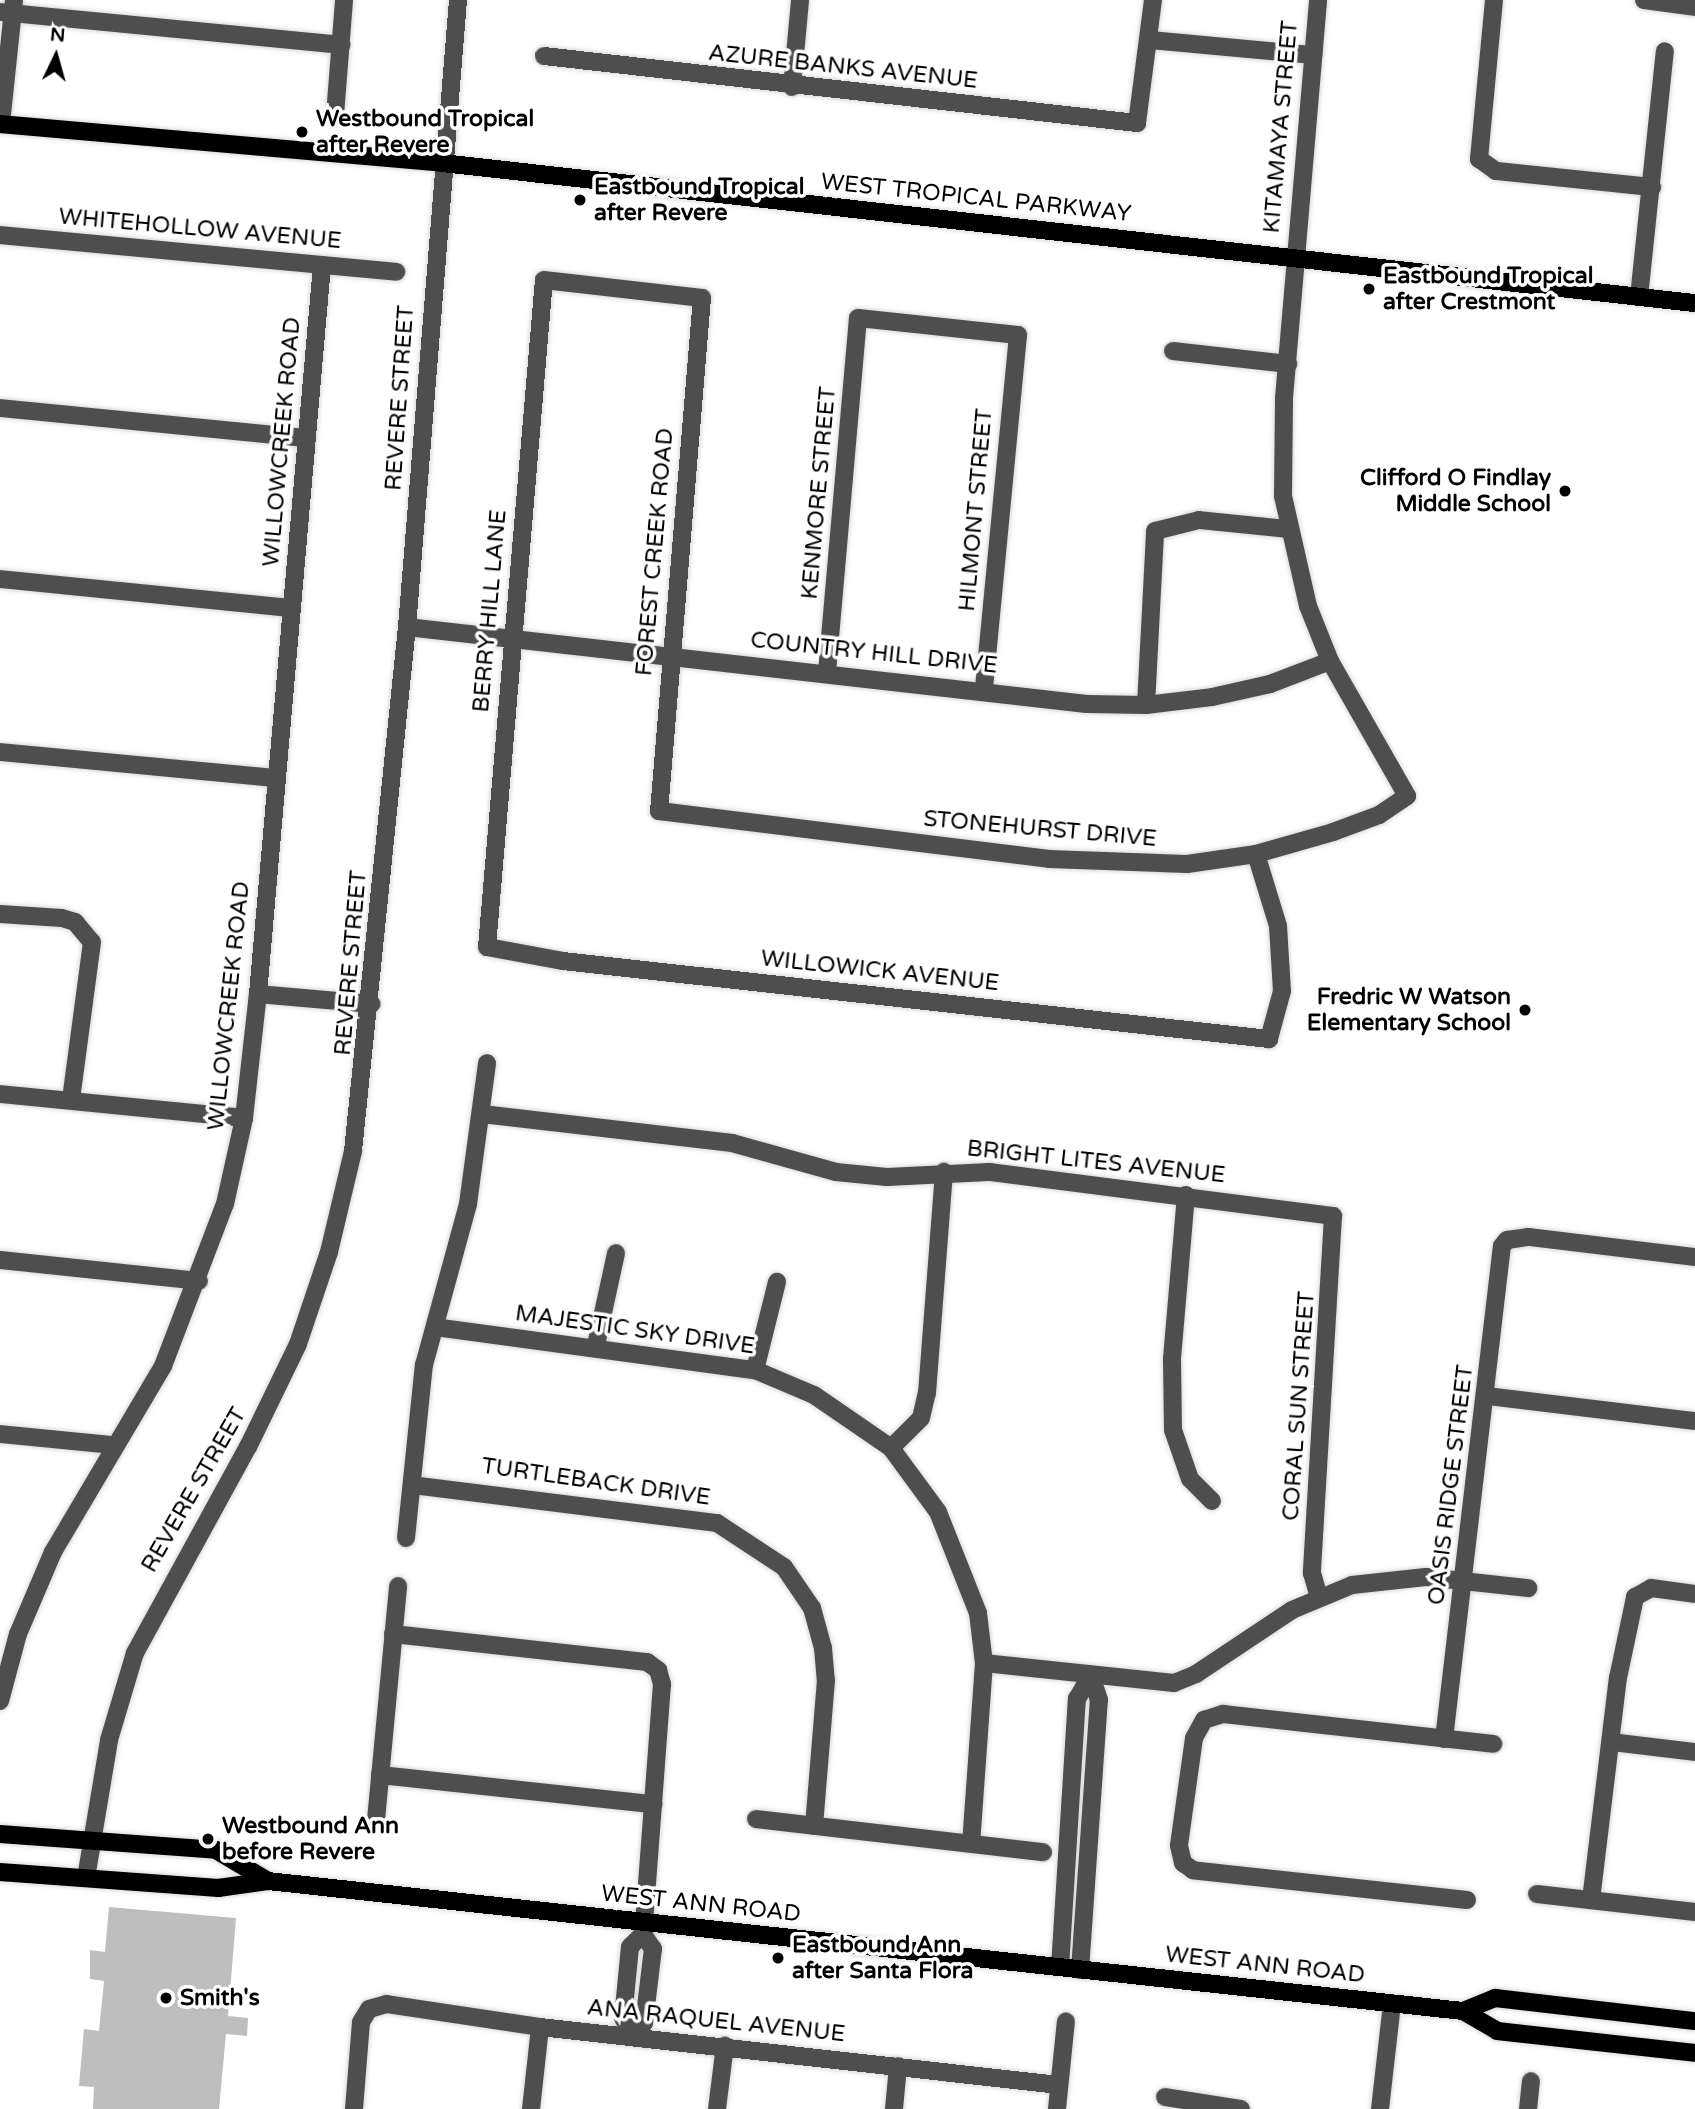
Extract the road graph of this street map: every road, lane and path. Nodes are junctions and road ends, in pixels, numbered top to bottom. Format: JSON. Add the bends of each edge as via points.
{"nodes":[{"id":1,"x":344,"y":0,"type":"edge"},
{"id":2,"x":458,"y":0,"type":"edge"},
{"id":3,"x":800,"y":0,"type":"edge"},
{"id":4,"x":1153,"y":0,"type":"edge"},
{"id":5,"x":1318,"y":0,"type":"edge"},
{"id":6,"x":1494,"y":0,"type":"edge"},
{"id":7,"x":1644,"y":0,"type":"edge"},
{"id":8,"x":1690,"y":4,"type":"edge"},
{"id":9,"x":9,"y":8,"type":"edge"},
{"id":10,"x":1151,"y":40,"type":"junction"},
{"id":11,"x":341,"y":46,"type":"junction"},
{"id":12,"x":1665,"y":51,"type":"dead end"},
{"id":13,"x":1313,"y":55,"type":"junction"},
{"id":14,"x":544,"y":56,"type":"dead end"},
{"id":15,"x":792,"y":87,"type":"junction"},
{"id":16,"x":335,"y":115,"type":"dead end"},
{"id":17,"x":1,"y":124,"type":"edge"},
{"id":18,"x":442,"y":163,"type":"junction"},
{"id":19,"x":1652,"y":187,"type":"junction"},
{"id":20,"x":0,"y":235,"type":"edge"},
{"id":21,"x":1294,"y":259,"type":"junction"},
{"id":22,"x":322,"y":265,"type":"junction"},
{"id":23,"x":396,"y":272,"type":"dead end"},
{"id":24,"x":1639,"y":297,"type":"junction"},
{"id":25,"x":702,"y":298,"type":"joint"},
{"id":26,"x":1695,"y":303,"type":"edge"},
{"id":27,"x":1018,"y":335,"type":"joint"},
{"id":28,"x":1172,"y":351,"type":"dead end"},
{"id":29,"x":1288,"y":364,"type":"junction"},
{"id":30,"x":0,"y":408,"type":"edge"},
{"id":31,"x":307,"y":438,"type":"junction"},
{"id":32,"x":1288,"y":529,"type":"junction"},
{"id":33,"x":0,"y":579,"type":"edge"},
{"id":34,"x":292,"y":608,"type":"junction"},
{"id":35,"x":407,"y":627,"type":"junction"},
{"id":36,"x":511,"y":639,"type":"junction"},
{"id":37,"x":670,"y":657,"type":"junction"},
{"id":38,"x":1330,"y":661,"type":"junction"},
{"id":39,"x":827,"y":672,"type":"junction"},
{"id":40,"x":984,"y":690,"type":"junction"},
{"id":41,"x":1146,"y":705,"type":"junction"},
{"id":42,"x":0,"y":752,"type":"edge"},
{"id":43,"x":277,"y":778,"type":"junction"},
{"id":44,"x":1407,"y":796,"type":"joint"},
{"id":45,"x":659,"y":811,"type":"joint"},
{"id":46,"x":1256,"y":854,"type":"junction"},
{"id":47,"x":0,"y":914,"type":"edge"},
{"id":48,"x":487,"y":947,"type":"joint"},
{"id":49,"x":258,"y":994,"type":"junction"},
{"id":50,"x":372,"y":1004,"type":"junction"},
{"id":51,"x":487,"y":1063,"type":"dead end"},
{"id":52,"x":0,"y":1094,"type":"edge"},
{"id":53,"x":71,"y":1100,"type":"junction"},
{"id":54,"x":482,"y":1114,"type":"junction"},
{"id":55,"x":244,"y":1118,"type":"junction"},
{"id":56,"x":944,"y":1172,"type":"junction"},
{"id":57,"x":1186,"y":1195,"type":"junction"},
{"id":58,"x":1333,"y":1216,"type":"joint"},
{"id":59,"x":616,"y":1253,"type":"dead end"},
{"id":60,"x":1695,"y":1256,"type":"edge"},
{"id":61,"x":0,"y":1259,"type":"edge"},
{"id":62,"x":199,"y":1281,"type":"junction"},
{"id":63,"x":777,"y":1282,"type":"dead end"},
{"id":64,"x":435,"y":1327,"type":"junction"},
{"id":65,"x":596,"y":1345,"type":"junction"},
{"id":66,"x":755,"y":1370,"type":"junction"},
{"id":67,"x":1487,"y":1396,"type":"junction"},
{"id":68,"x":1695,"y":1421,"type":"edge"},
{"id":69,"x":0,"y":1434,"type":"edge"},
{"id":70,"x":112,"y":1445,"type":"junction"},
{"id":71,"x":891,"y":1448,"type":"junction"},
{"id":72,"x":412,"y":1485,"type":"junction"},
{"id":73,"x":1212,"y":1501,"type":"dead end"},
{"id":74,"x":406,"y":1538,"type":"dead end"},
{"id":75,"x":1464,"y":1580,"type":"junction"},
{"id":76,"x":398,"y":1586,"type":"dead end"},
{"id":77,"x":1528,"y":1588,"type":"dead end"},
{"id":78,"x":1695,"y":1594,"type":"edge"},
{"id":79,"x":1319,"y":1598,"type":"junction"},
{"id":80,"x":393,"y":1634,"type":"junction"},
{"id":81,"x":984,"y":1663,"type":"junction"},
{"id":82,"x":1091,"y":1675,"type":"junction"},
{"id":83,"x":0,"y":1701,"type":"edge"},
{"id":84,"x":1444,"y":1738,"type":"junction"},
{"id":85,"x":1611,"y":1742,"type":"junction"},
{"id":86,"x":1493,"y":1744,"type":"dead end"},
{"id":87,"x":1695,"y":1752,"type":"edge"},
{"id":88,"x":380,"y":1774,"type":"junction"},
{"id":89,"x":653,"y":1804,"type":"junction"},
{"id":90,"x":756,"y":1819,"type":"dead end"},
{"id":91,"x":376,"y":1820,"type":"dead end"},
{"id":92,"x":814,"y":1826,"type":"junction"},
{"id":93,"x":0,"y":1834,"type":"edge"},
{"id":94,"x":93,"y":1839,"type":"junction"},
{"id":95,"x":971,"y":1843,"type":"junction"},
{"id":96,"x":1043,"y":1852,"type":"dead end"},
{"id":97,"x":0,"y":1872,"type":"edge"},
{"id":98,"x":86,"y":1878,"type":"junction"},
{"id":99,"x":268,"y":1881,"type":"junction"},
{"id":100,"x":1537,"y":1894,"type":"dead end"},
{"id":101,"x":1467,"y":1900,"type":"dead end"},
{"id":102,"x":1591,"y":1900,"type":"junction"},
{"id":103,"x":1695,"y":1912,"type":"edge"},
{"id":104,"x":643,"y":1928,"type":"junction"},
{"id":105,"x":1060,"y":1967,"type":"junction"},
{"id":106,"x":1080,"y":1970,"type":"junction"},
{"id":107,"x":1392,"y":2004,"type":"junction"},
{"id":108,"x":1463,"y":2011,"type":"junction"},
{"id":109,"x":1066,"y":2021,"type":"dead end"},
{"id":110,"x":1695,"y":2021,"type":"edge"},
{"id":111,"x":540,"y":2027,"type":"junction"},
{"id":112,"x":633,"y":2036,"type":"junction"},
{"id":113,"x":726,"y":2045,"type":"junction"},
{"id":114,"x":1695,"y":2053,"type":"edge"},
{"id":115,"x":898,"y":2066,"type":"junction"},
{"id":116,"x":1531,"y":2081,"type":"dead end"},
{"id":117,"x":1059,"y":2085,"type":"junction"},
{"id":118,"x":1166,"y":2097,"type":"dead end"},
{"id":119,"x":1222,"y":2107,"type":"edge"},
{"id":120,"x":354,"y":2109,"type":"edge"},
{"id":121,"x":531,"y":2109,"type":"edge"},
{"id":122,"x":717,"y":2109,"type":"edge"},
{"id":123,"x":894,"y":2109,"type":"edge"},
{"id":124,"x":1057,"y":2109,"type":"edge"},
{"id":125,"x":1241,"y":2109,"type":"edge"},
{"id":126,"x":1380,"y":2109,"type":"edge"},
{"id":127,"x":1528,"y":2109,"type":"edge"}],
"edges":[{"from":1,"to":11,"type":"street"},
{"from":2,"to":18,"type":"street","name":"REVERE STREET"},
{"from":3,"to":15,"type":"street"},
{"from":4,"to":10,"type":"street"},
{"from":5,"to":13,"type":"street","name":"KITAMAYA STREET"},
{"from":6,"to":19,"type":"street","via":[[1478,149],[1483,163],[1496,171]]},
{"from":7,"to":8,"type":"street"},
{"from":9,"to":11,"type":"street"},
{"from":9,"to":17,"type":"street"},
{"from":10,"to":13,"type":"street"},
{"from":10,"to":15,"type":"street","name":"AZURE BANKS AVENUE","via":[[1138,123]]},
{"from":11,"to":16,"type":"street"},
{"from":12,"to":19,"type":"street"},
{"from":13,"to":21,"type":"street","name":"KITAMAYA STREET"},
{"from":14,"to":15,"type":"street","name":"AZURE BANKS AVENUE"},
{"from":17,"to":18,"type":"main road","name":"WEST TROPICAL PARKWAY"},
{"from":18,"to":21,"type":"main road","name":"WEST TROPICAL PARKWAY"},
{"from":18,"to":35,"type":"street","name":"REVERE STREET"},
{"from":19,"to":24,"type":"street"},
{"from":20,"to":22,"type":"street","name":"WHITEHOLLOW AVENUE"},
{"from":21,"to":24,"type":"main road","name":"WEST TROPICAL PARKWAY"},
{"from":21,"to":29,"type":"street","name":"KITAMAYA STREET"},
{"from":22,"to":23,"type":"street","name":"WHITEHOLLOW AVENUE"},
{"from":22,"to":31,"type":"street","name":"WILLOWCREEK ROAD"},
{"from":24,"to":26,"type":"main road","name":"WEST TROPICAL PARKWAY"},
{"from":25,"to":36,"type":"street","name":"BERRY HILL LANE","via":[[544,280]]},
{"from":25,"to":37,"type":"street","name":"FOREST CREEK ROAD"},
{"from":27,"to":39,"type":"street","name":"KENMORE STREET","via":[[858,318]]},
{"from":27,"to":40,"type":"street","name":"HILMONT STREET"},
{"from":28,"to":29,"type":"street"},
{"from":29,"to":32,"type":"street","name":"KITAMAYA STREET","via":[[1281,451]]},
{"from":30,"to":31,"type":"street"},
{"from":31,"to":34,"type":"street","name":"WILLOWCREEK ROAD"},
{"from":32,"to":38,"type":"street","name":"KITAMAYA STREET","via":[[1308,606]]},
{"from":32,"to":41,"type":"street","via":[[1199,520],[1155,531]]},
{"from":33,"to":34,"type":"street"},
{"from":34,"to":43,"type":"street","name":"WILLOWCREEK ROAD"},
{"from":35,"to":36,"type":"street","name":"COUNTRY HILL DRIVE"},
{"from":35,"to":50,"type":"street","name":"REVERE STREET"},
{"from":36,"to":37,"type":"street","name":"COUNTRY HILL DRIVE"},
{"from":36,"to":48,"type":"street","name":"BERRY HILL LANE"},
{"from":37,"to":39,"type":"street","name":"COUNTRY HILL DRIVE"},
{"from":37,"to":45,"type":"street","name":"FOREST CREEK ROAD"},
{"from":38,"to":41,"type":"street","name":"COUNTRY HILL DRIVE","via":[[1270,684]]},
{"from":38,"to":44,"type":"street","name":"KITAMAYA STREET"},
{"from":39,"to":40,"type":"street","name":"COUNTRY HILL DRIVE"},
{"from":40,"to":41,"type":"street","name":"COUNTRY HILL DRIVE"},
{"from":42,"to":43,"type":"street"},
{"from":43,"to":49,"type":"street","name":"WILLOWCREEK ROAD"},
{"from":44,"to":46,"type":"street","name":"STONEHURST DRIVE","via":[[1379,815]]},
{"from":45,"to":46,"type":"street","name":"STONEHURST DRIVE","via":[[1049,859],[1187,864]]},
{"from":46,"to":48,"type":"street","name":"WILLOWICK AVENUE","via":[[1278,926],[1282,991],[1269,1039],[563,961]]},
{"from":47,"to":53,"type":"street","via":[[62,918],[86,932],[93,955]]},
{"from":49,"to":50,"type":"street"},
{"from":49,"to":55,"type":"street","name":"WILLOWCREEK ROAD"},
{"from":50,"to":94,"type":"street","name":"REVERE STREET","via":[[354,1151],[315,1300],[248,1447],[139,1643],[108,1740]]},
{"from":51,"to":54,"type":"street"},
{"from":52,"to":53,"type":"street"},
{"from":53,"to":55,"type":"street"},
{"from":54,"to":56,"type":"street","name":"BRIGHT LITES AVENUE","via":[[732,1143],[836,1172],[887,1177]]},
{"from":54,"to":64,"type":"street","via":[[468,1204]]},
{"from":55,"to":62,"type":"street","name":"WILLOWCREEK ROAD","via":[[225,1204]]},
{"from":56,"to":57,"type":"street","name":"BRIGHT LITES AVENUE","via":[[990,1171]]},
{"from":56,"to":71,"type":"street","via":[[927,1393],[920,1418]]},
{"from":57,"to":58,"type":"street","name":"BRIGHT LITES AVENUE"},
{"from":57,"to":73,"type":"street","via":[[1172,1359],[1173,1430],[1190,1479]]},
{"from":58,"to":79,"type":"street","name":"CORAL SUN STREET","via":[[1312,1573]]},
{"from":59,"to":65,"type":"street"},
{"from":60,"to":67,"type":"street","name":"OASIS RIDGE STREET","via":[[1529,1237],[1507,1240],[1497,1265]]},
{"from":61,"to":62,"type":"street"},
{"from":62,"to":70,"type":"street","name":"WILLOWCREEK ROAD","via":[[163,1366]]},
{"from":63,"to":66,"type":"street"},
{"from":64,"to":65,"type":"street","name":"MAJESTIC SKY DRIVE"},
{"from":64,"to":72,"type":"street","via":[[424,1365]]},
{"from":65,"to":66,"type":"street","name":"MAJESTIC SKY DRIVE"},
{"from":66,"to":71,"type":"street","name":"MAJESTIC SKY DRIVE","via":[[814,1395]]},
{"from":67,"to":68,"type":"street"},
{"from":67,"to":75,"type":"street","name":"OASIS RIDGE STREET"},
{"from":69,"to":70,"type":"street"},
{"from":70,"to":83,"type":"street","name":"WILLOWCREEK ROAD","via":[[53,1552],[18,1634]]},
{"from":71,"to":81,"type":"street","name":"MAJESTIC SKY DRIVE","via":[[956,1547],[978,1612]]},
{"from":72,"to":74,"type":"street"},
{"from":72,"to":92,"type":"street","name":"TURTLEBACK DRIVE","via":[[717,1523],[784,1567],[812,1608],[823,1648],[826,1680]]},
{"from":75,"to":77,"type":"street"},
{"from":75,"to":79,"type":"street","via":[[1384,1577]]},
{"from":75,"to":84,"type":"street","name":"OASIS RIDGE STREET"},
{"from":76,"to":80,"type":"street"},
{"from":78,"to":85,"type":"street","via":[[1640,1591],[1622,1656]]},
{"from":79,"to":82,"type":"street","via":[[1174,1683]]},
{"from":80,"to":88,"type":"street"},
{"from":80,"to":89,"type":"street","via":[[647,1662],[658,1670],[663,1684]]},
{"from":81,"to":82,"type":"street"},
{"from":81,"to":95,"type":"street","name":"MAJESTIC SKY DRIVE"},
{"from":82,"to":105,"type":"street","via":[[1077,1699]]},
{"from":82,"to":106,"type":"street","via":[[1099,1700]]},
{"from":84,"to":86,"type":"street"},
{"from":84,"to":101,"type":"street","via":[[1223,1714],[1205,1720],[1194,1738],[1180,1837],[1183,1863],[1202,1873]]},
{"from":85,"to":87,"type":"street"},
{"from":85,"to":102,"type":"street"},
{"from":88,"to":89,"type":"street"},
{"from":88,"to":91,"type":"street"},
{"from":89,"to":104,"type":"street"},
{"from":90,"to":92,"type":"street"},
{"from":92,"to":95,"type":"street"},
{"from":93,"to":94,"type":"main road","name":"WEST ANN ROAD"},
{"from":94,"to":98,"type":"street","name":"REVERE STREET"},
{"from":94,"to":99,"type":"main road","name":"WEST ANN ROAD","via":[[216,1850]]},
{"from":95,"to":96,"type":"street"},
{"from":97,"to":98,"type":"main road","name":"WEST ANN ROAD"},
{"from":98,"to":99,"type":"main road","name":"WEST ANN ROAD","via":[[218,1888]]},
{"from":99,"to":104,"type":"main road","name":"WEST ANN ROAD"},
{"from":100,"to":102,"type":"street"},
{"from":102,"to":103,"type":"street"},
{"from":104,"to":105,"type":"main road","name":"WEST ANN ROAD"},
{"from":104,"to":112,"type":"street","via":[[653,1949],[644,2023]]},
{"from":105,"to":106,"type":"main road","name":"WEST ANN ROAD"},
{"from":106,"to":107,"type":"main road","name":"WEST ANN ROAD"},
{"from":107,"to":108,"type":"main road","name":"WEST ANN ROAD"},
{"from":107,"to":126,"type":"street"},
{"from":108,"to":110,"type":"main road","name":"WEST ANN ROAD","via":[[1496,1998]]},
{"from":108,"to":114,"type":"main road","name":"WEST ANN ROAD","via":[[1497,2031]]},
{"from":109,"to":117,"type":"street"},
{"from":111,"to":112,"type":"street","name":"ANA RAQUEL AVENUE"},
{"from":111,"to":120,"type":"street","name":"ANA RAQUEL AVENUE","via":[[386,2004],[369,2009],[361,2022]]},
{"from":111,"to":121,"type":"street"},
{"from":112,"to":113,"type":"street","name":"ANA RAQUEL AVENUE"},
{"from":113,"to":115,"type":"street","name":"ANA RAQUEL AVENUE"},
{"from":113,"to":122,"type":"street"},
{"from":115,"to":117,"type":"street","name":"ANA RAQUEL AVENUE"},
{"from":115,"to":123,"type":"street"},
{"from":116,"to":127,"type":"street"},
{"from":117,"to":124,"type":"street"},
{"from":118,"to":119,"type":"street"},
{"from":119,"to":125,"type":"street"}]}
